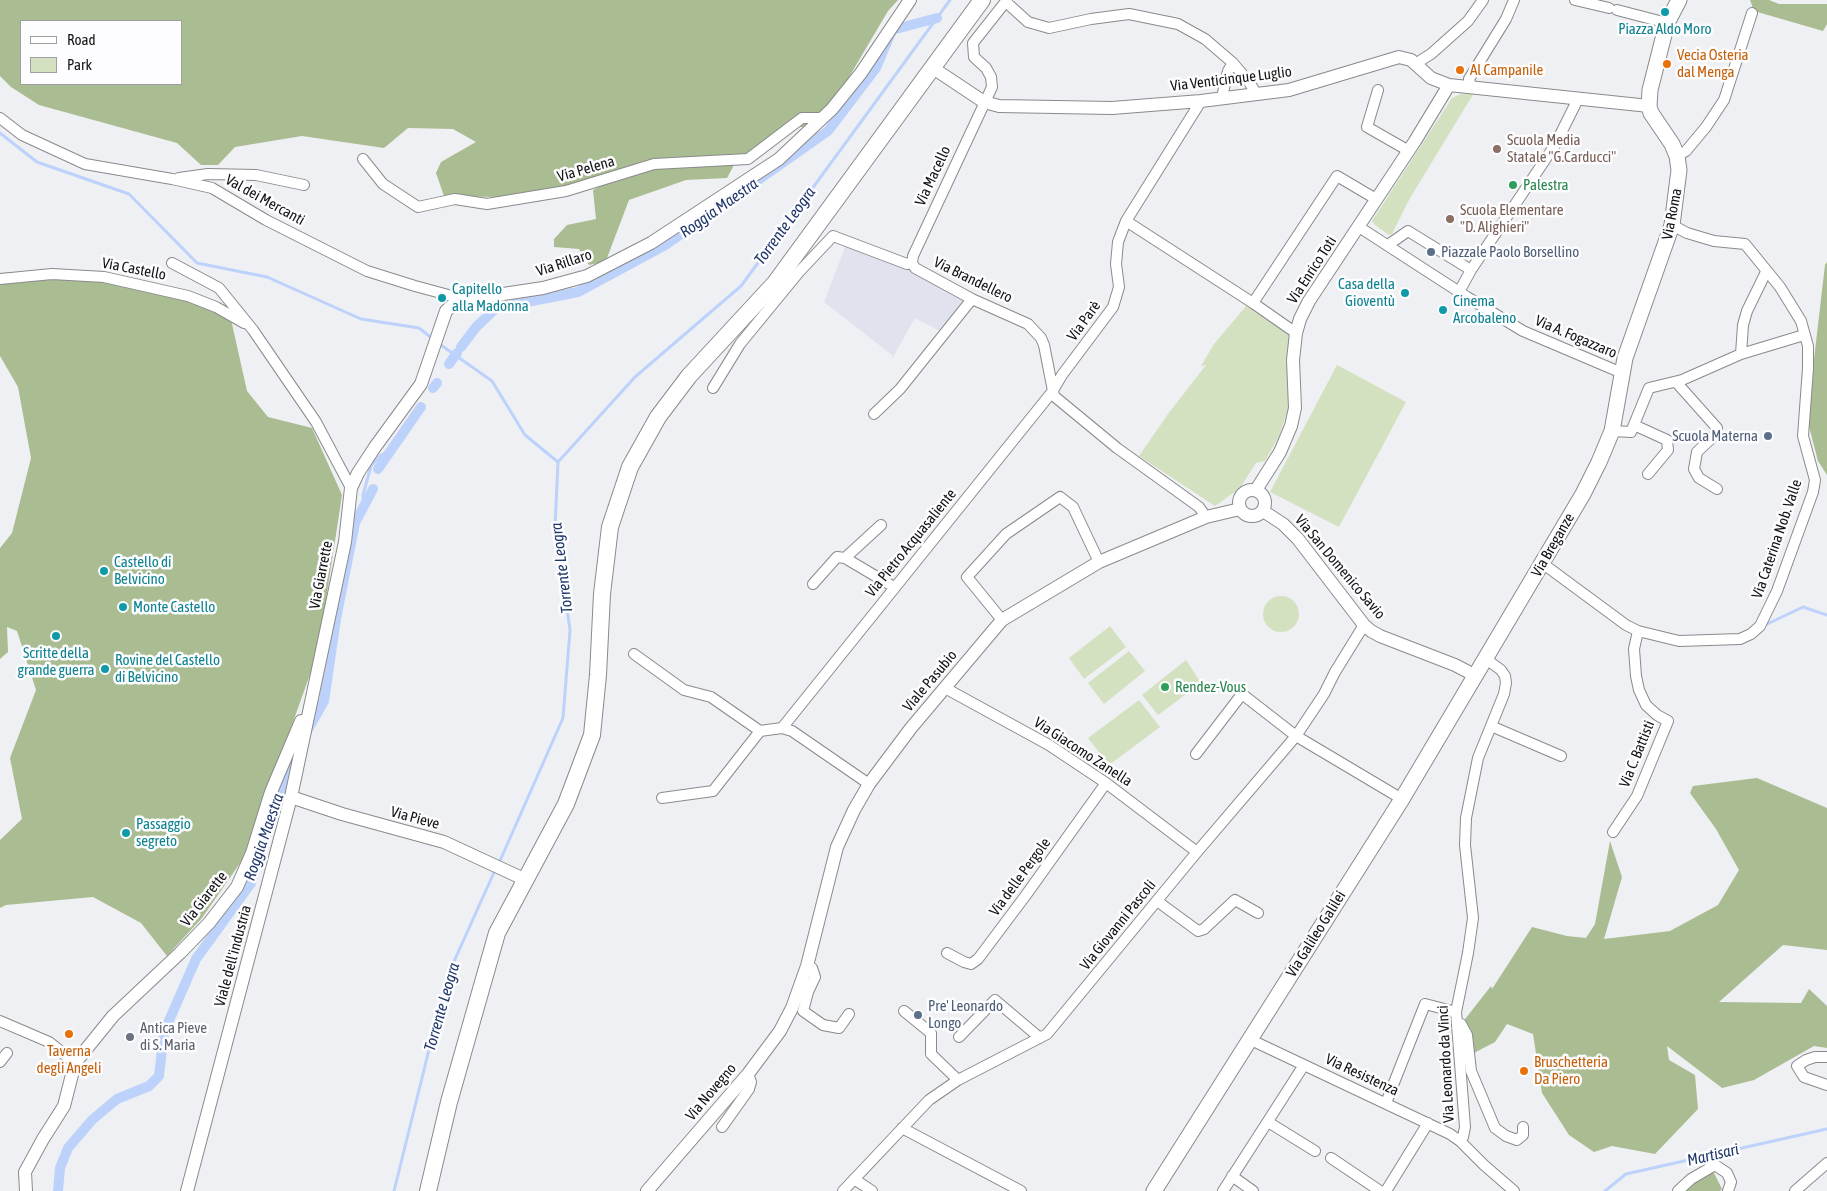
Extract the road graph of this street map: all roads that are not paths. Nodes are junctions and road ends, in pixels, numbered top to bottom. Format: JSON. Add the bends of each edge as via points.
{"nodes":[{"id":1,"x":910,"y":0,"type":"edge"},
{"id":2,"x":982,"y":0,"type":"edge"},
{"id":3,"x":1483,"y":0,"type":"edge"},
{"id":4,"x":1514,"y":0,"type":"edge"},
{"id":5,"x":1575,"y":0,"type":"edge"},
{"id":6,"x":1679,"y":0,"type":"edge"},
{"id":7,"x":1006,"y":1,"type":"edge"},
{"id":8,"x":1752,"y":13,"type":"dead end"},
{"id":9,"x":1667,"y":23,"type":"junction"},
{"id":10,"x":1233,"y":63,"type":"junction"},
{"id":11,"x":1415,"y":64,"type":"junction"},
{"id":12,"x":933,"y":68,"type":"junction"},
{"id":13,"x":1449,"y":85,"type":"junction"},
{"id":14,"x":1471,"y":88,"type":"junction"},
{"id":15,"x":1378,"y":90,"type":"dead end"},
{"id":16,"x":1256,"y":93,"type":"junction"},
{"id":17,"x":1222,"y":97,"type":"junction"},
{"id":18,"x":1578,"y":99,"type":"junction"},
{"id":19,"x":1201,"y":100,"type":"junction"},
{"id":20,"x":984,"y":102,"type":"junction"},
{"id":21,"x":1649,"y":106,"type":"junction"},
{"id":22,"x":0,"y":118,"type":"edge"},
{"id":23,"x":822,"y":118,"type":"junction"},
{"id":24,"x":1409,"y":151,"type":"junction"},
{"id":25,"x":1677,"y":156,"type":"junction"},
{"id":26,"x":363,"y":159,"type":"dead end"},
{"id":27,"x":172,"y":179,"type":"junction"},
{"id":28,"x":304,"y":185,"type":"dead end"},
{"id":29,"x":1376,"y":199,"type":"junction"},
{"id":30,"x":1126,"y":221,"type":"junction"},
{"id":31,"x":1672,"y":225,"type":"junction"},
{"id":32,"x":1359,"y":227,"type":"junction"},
{"id":33,"x":1388,"y":245,"type":"junction"},
{"id":34,"x":172,"y":263,"type":"dead end"},
{"id":35,"x":912,"y":263,"type":"junction"},
{"id":36,"x":1471,"y":270,"type":"junction"},
{"id":37,"x":1766,"y":272,"type":"junction"},
{"id":38,"x":0,"y":279,"type":"edge"},
{"id":39,"x":1463,"y":295,"type":"junction"},
{"id":40,"x":972,"y":299,"type":"junction"},
{"id":41,"x":456,"y":301,"type":"junction"},
{"id":42,"x":1253,"y":303,"type":"junction"},
{"id":43,"x":252,"y":330,"type":"junction"},
{"id":44,"x":1296,"y":333,"type":"junction"},
{"id":45,"x":1804,"y":335,"type":"junction"},
{"id":46,"x":1741,"y":354,"type":"junction"},
{"id":47,"x":1622,"y":373,"type":"junction"},
{"id":48,"x":1062,"y":376,"type":"joint"},
{"id":49,"x":1679,"y":381,"type":"junction"},
{"id":50,"x":713,"y":388,"type":"dead end"},
{"id":51,"x":1052,"y":392,"type":"junction"},
{"id":52,"x":1617,"y":408,"type":"joint"},
{"id":53,"x":874,"y":414,"type":"dead end"},
{"id":54,"x":1634,"y":425,"type":"junction"},
{"id":55,"x":1612,"y":431,"type":"junction"},
{"id":56,"x":1648,"y":474,"type":"dead end"},
{"id":57,"x":351,"y":488,"type":"junction"},
{"id":58,"x":1718,"y":489,"type":"dead end"},
{"id":59,"x":1256,"y":490,"type":"junction"},
{"id":60,"x":1240,"y":509,"type":"junction"},
{"id":61,"x":1262,"y":511,"type":"junction"},
{"id":62,"x":1206,"y":517,"type":"junction"},
{"id":63,"x":881,"y":524,"type":"dead end"},
{"id":64,"x":845,"y":558,"type":"junction"},
{"id":65,"x":1099,"y":562,"type":"junction"},
{"id":66,"x":1542,"y":563,"type":"junction"},
{"id":67,"x":812,"y":584,"type":"dead end"},
{"id":68,"x":894,"y":587,"type":"junction"},
{"id":69,"x":1002,"y":620,"type":"junction"},
{"id":70,"x":1364,"y":625,"type":"junction"},
{"id":71,"x":1638,"y":631,"type":"junction"},
{"id":72,"x":634,"y":654,"type":"dead end"},
{"id":73,"x":1486,"y":660,"type":"junction"},
{"id":74,"x":318,"y":669,"type":"joint"},
{"id":75,"x":1476,"y":676,"type":"junction"},
{"id":76,"x":946,"y":688,"type":"junction"},
{"id":77,"x":313,"y":691,"type":"junction"},
{"id":78,"x":1491,"y":726,"type":"junction"},
{"id":79,"x":782,"y":728,"type":"junction"},
{"id":80,"x":760,"y":731,"type":"junction"},
{"id":81,"x":1296,"y":736,"type":"junction"},
{"id":82,"x":1196,"y":754,"type":"dead end"},
{"id":83,"x":1561,"y":756,"type":"dead end"},
{"id":84,"x":1106,"y":783,"type":"junction"},
{"id":85,"x":869,"y":784,"type":"junction"},
{"id":86,"x":291,"y":797,"type":"junction"},
{"id":87,"x":662,"y":798,"type":"dead end"},
{"id":88,"x":1402,"y":799,"type":"junction"},
{"id":89,"x":1613,"y":832,"type":"dead end"},
{"id":90,"x":1197,"y":852,"type":"junction"},
{"id":91,"x":526,"y":880,"type":"junction"},
{"id":92,"x":1157,"y":901,"type":"junction"},
{"id":93,"x":1258,"y":913,"type":"dead end"},
{"id":94,"x":947,"y":953,"type":"dead end"},
{"id":95,"x":807,"y":966,"type":"junction"},
{"id":96,"x":792,"y":1008,"type":"joint"},
{"id":97,"x":904,"y":1011,"type":"dead end"},
{"id":98,"x":849,"y":1014,"type":"dead end"},
{"id":99,"x":1456,"y":1017,"type":"junction"},
{"id":100,"x":0,"y":1021,"type":"edge"},
{"id":101,"x":959,"y":1037,"type":"dead end"},
{"id":102,"x":1040,"y":1038,"type":"junction"},
{"id":103,"x":1249,"y":1039,"type":"junction"},
{"id":104,"x":7,"y":1053,"type":"dead end"},
{"id":105,"x":1827,"y":1057,"type":"edge"},
{"id":106,"x":0,"y":1062,"type":"edge"},
{"id":107,"x":75,"y":1063,"type":"junction"},
{"id":108,"x":1304,"y":1065,"type":"junction"},
{"id":109,"x":748,"y":1074,"type":"junction"},
{"id":110,"x":958,"y":1080,"type":"junction"},
{"id":111,"x":1827,"y":1085,"type":"edge"},
{"id":112,"x":1386,"y":1103,"type":"junction"},
{"id":113,"x":1268,"y":1122,"type":"junction"},
{"id":114,"x":1428,"y":1123,"type":"junction"},
{"id":115,"x":722,"y":1127,"type":"dead end"},
{"id":116,"x":1523,"y":1127,"type":"dead end"},
{"id":117,"x":902,"y":1128,"type":"junction"},
{"id":118,"x":1460,"y":1141,"type":"junction"},
{"id":119,"x":1315,"y":1151,"type":"dead end"},
{"id":120,"x":1331,"y":1158,"type":"dead end"},
{"id":121,"x":1827,"y":1163,"type":"edge"},
{"id":122,"x":1232,"y":1176,"type":"junction"},
{"id":123,"x":854,"y":1179,"type":"junction"},
{"id":124,"x":26,"y":1191,"type":"edge"},
{"id":125,"x":187,"y":1191,"type":"edge"},
{"id":126,"x":428,"y":1191,"type":"edge"},
{"id":127,"x":647,"y":1191,"type":"edge"},
{"id":128,"x":843,"y":1191,"type":"edge"},
{"id":129,"x":872,"y":1191,"type":"edge"},
{"id":130,"x":1021,"y":1191,"type":"edge"},
{"id":131,"x":1154,"y":1191,"type":"edge"},
{"id":132,"x":1223,"y":1191,"type":"edge"},
{"id":133,"x":1253,"y":1191,"type":"edge"},
{"id":134,"x":1380,"y":1191,"type":"edge"},
{"id":135,"x":1386,"y":1191,"type":"edge"},
{"id":136,"x":1514,"y":1191,"type":"edge"},
{"id":137,"x":1678,"y":1191,"type":"edge"},
{"id":138,"x":1728,"y":1191,"type":"edge"},
{"id":139,"x":1796,"y":1191,"type":"edge"}],
"edges":[{"from":1,"to":23,"type":"street","name":"Via Rillaro","via":[[861,73]]},
{"from":2,"to":12,"type":"main road"},
{"from":3,"to":11,"type":"street","via":[[1468,21]]},
{"from":4,"to":14,"type":"street","via":[[1469,79]]},
{"from":5,"to":9,"type":"street"},
{"from":6,"to":9,"type":"main road"},
{"from":7,"to":10,"type":"street","via":[[1028,22],[1049,28],[1130,14],[1178,24],[1205,39]]},
{"from":7,"to":20,"type":"street","name":"Via Macello","via":[[974,43],[974,57],[991,77],[992,87]]},
{"from":8,"to":25,"type":"street","via":[[1724,100],[1686,151]]},
{"from":9,"to":21,"type":"main road"},
{"from":10,"to":16,"type":"street"},
{"from":10,"to":17,"type":"street"},
{"from":11,"to":13,"type":"street","name":"Via Venticinque Luglio","via":[[1431,78]]},
{"from":11,"to":16,"type":"street","name":"Via Venticinque Luglio","via":[[1399,57],[1289,90]]},
{"from":12,"to":20,"type":"street","name":"Via Venticinque Luglio"},
{"from":12,"to":91,"type":"main road","via":[[774,283],[689,376],[658,417],[630,467],[610,527],[592,735],[566,804]]},
{"from":13,"to":14,"type":"street","name":"Via Venticinque Luglio"},
{"from":13,"to":24,"type":"street","name":"Via Enrico Toti"},
{"from":14,"to":18,"type":"street","name":"Via Venticinque Luglio"},
{"from":15,"to":24,"type":"street","via":[[1366,127]]},
{"from":16,"to":17,"type":"street","name":"Via Venticinque Luglio"},
{"from":17,"to":19,"type":"street","name":"Via Venticinque Luglio"},
{"from":18,"to":21,"type":"street","name":"Via Venticinque Luglio"},
{"from":18,"to":36,"type":"street","via":[[1555,144]]},
{"from":19,"to":20,"type":"street","name":"Via Venticinque Luglio","via":[[1112,108],[999,106]]},
{"from":19,"to":30,"type":"street","name":"Via Parè"},
{"from":20,"to":35,"type":"street","name":"Via Macello"},
{"from":21,"to":25,"type":"main road","name":"Via Roma"},
{"from":22,"to":27,"type":"street","name":"Val dei Mercanti","via":[[22,135],[85,164]]},
{"from":23,"to":26,"type":"street","name":"Via Pelena","via":[[802,118],[748,159],[654,164],[566,191],[487,204],[455,199],[418,207],[383,184]]},
{"from":23,"to":41,"type":"street","name":"Via Rillaro","via":[[779,159],[651,243],[587,276],[543,288]]},
{"from":24,"to":29,"type":"street","name":"Via Enrico Toti"},
{"from":25,"to":31,"type":"main road","name":"Via Roma","via":[[1679,170]]},
{"from":27,"to":28,"type":"street","via":[[208,174],[256,175]]},
{"from":27,"to":41,"type":"street","name":"Val dei Mercanti","via":[[212,188],[266,220],[367,271],[452,296]]},
{"from":29,"to":32,"type":"street","name":"Via Enrico Toti"},
{"from":29,"to":42,"type":"street","via":[[1337,176],[1267,274]]},
{"from":30,"to":42,"type":"street"},
{"from":30,"to":48,"type":"street","name":"Via Parè","via":[[1118,242],[1119,287],[1113,307]]},
{"from":31,"to":37,"type":"street","name":"Via Caterina Nob. Valle","via":[[1714,241],[1746,244]]},
{"from":31,"to":47,"type":"main road","name":"Via Roma"},
{"from":32,"to":33,"type":"street"},
{"from":32,"to":44,"type":"street","name":"Via Enrico Toti","via":[[1309,301]]},
{"from":33,"to":36,"type":"street","via":[[1408,231]]},
{"from":33,"to":39,"type":"street"},
{"from":34,"to":43,"type":"street","name":"Via Castello","via":[[219,288]]},
{"from":35,"to":40,"type":"street","name":"Via Brandellero","via":[[921,272]]},
{"from":35,"to":50,"type":"street","name":"Via Brandellero","via":[[906,264],[833,236],[740,344]]},
{"from":36,"to":39,"type":"street"},
{"from":37,"to":45,"type":"street","name":"Via Caterina Nob. Valle","via":[[1780,287],[1801,321]]},
{"from":37,"to":46,"type":"street","via":[[1747,311]]},
{"from":38,"to":43,"type":"street","name":"Via Castello","via":[[52,274],[111,278],[198,300],[216,307]]},
{"from":39,"to":47,"type":"street","name":"Via A. Fogazzaro","via":[[1523,331]]},
{"from":40,"to":51,"type":"street","name":"Via Brandellero","via":[[1018,318],[1035,330],[1044,345]]},
{"from":40,"to":53,"type":"street","via":[[900,389]]},
{"from":41,"to":57,"type":"street","via":[[446,311],[420,384],[375,447]]},
{"from":42,"to":44,"type":"street"},
{"from":43,"to":57,"type":"street","name":"Via Castello","via":[[316,422]]},
{"from":44,"to":59,"type":"street","name":"Via Enrico Toti","via":[[1293,360],[1295,408],[1291,426],[1280,452]]},
{"from":45,"to":46,"type":"street"},
{"from":45,"to":71,"type":"street","name":"Via Caterina Nob. Valle","via":[[1808,346],[1808,368],[1803,436],[1815,480],[1777,591],[1760,626],[1740,639],[1710,641],[1679,641]]},
{"from":46,"to":49,"type":"street"},
{"from":47,"to":52,"type":"main road","name":"Via Roma"},
{"from":48,"to":51,"type":"street","name":"Via Pietro Acquasaliente"},
{"from":49,"to":54,"type":"street","via":[[1649,388]]},
{"from":49,"to":58,"type":"street","via":[[1717,428],[1716,434],[1697,452],[1694,469],[1699,478]]},
{"from":51,"to":62,"type":"street","via":[[1117,448],[1199,507]]},
{"from":51,"to":68,"type":"street","name":"Via Pietro Acquasaliente"},
{"from":52,"to":55,"type":"main road","name":"Via Breganze"},
{"from":54,"to":55,"type":"street","via":[[1631,432]]},
{"from":54,"to":56,"type":"street","via":[[1667,440],[1668,450]]},
{"from":55,"to":66,"type":"main road","name":"Via Breganze","via":[[1600,462]]},
{"from":57,"to":74,"type":"street","name":"Via Giarrette","via":[[345,542]]},
{"from":59,"to":60,"type":"street","via":[[1240,496]]},
{"from":59,"to":61,"type":"street","via":[[1265,499]]},
{"from":60,"to":61,"type":"street","name":"Viale Pasubio","via":[[1251,516]]},
{"from":60,"to":62,"type":"street","name":"Viale Pasubio"},
{"from":61,"to":70,"type":"street","name":"Via San Domenico Savio","via":[[1284,524],[1298,539]]},
{"from":62,"to":65,"type":"street","name":"Viale Pasubio"},
{"from":63,"to":64,"type":"street"},
{"from":64,"to":67,"type":"street","via":[[837,557]]},
{"from":64,"to":68,"type":"street"},
{"from":65,"to":69,"type":"street","name":"Viale Pasubio"},
{"from":65,"to":69,"type":"street","via":[[1073,507],[1060,497],[1006,534],[967,577]]},
{"from":66,"to":71,"type":"street"},
{"from":66,"to":73,"type":"main road","name":"Via Breganze"},
{"from":68,"to":79,"type":"street","name":"Via Pietro Acquasaliente"},
{"from":69,"to":76,"type":"street","name":"Viale Pasubio"},
{"from":70,"to":75,"type":"street","name":"Via San Domenico Savio","via":[[1380,636]]},
{"from":70,"to":81,"type":"street","name":"Via Giovanni Pascoli"},
{"from":71,"to":89,"type":"street","name":"Via C. Battisti","via":[[1634,649],[1638,690],[1646,705],[1668,721],[1636,796]]},
{"from":72,"to":80,"type":"street","via":[[684,690],[711,697]]},
{"from":73,"to":75,"type":"main road","name":"Via Breganze"},
{"from":73,"to":78,"type":"street","name":"Via Leonardo da Vinci","via":[[1501,670],[1506,680]]},
{"from":74,"to":77,"type":"street","name":"Viale dell'industria"},
{"from":75,"to":88,"type":"main road","name":"Via Galileo Galilei"},
{"from":76,"to":84,"type":"street","name":"Via Giacomo Zanella","via":[[1049,745]]},
{"from":76,"to":85,"type":"street","name":"Viale Pasubio"},
{"from":77,"to":86,"type":"street","name":"Viale dell'industria"},
{"from":77,"to":107,"type":"street","name":"Via Giarette","via":[[271,792],[252,853],[237,887],[180,954],[113,1016]]},
{"from":78,"to":83,"type":"street"},
{"from":78,"to":99,"type":"street","name":"Via Leonardo da Vinci","via":[[1475,770],[1466,818],[1465,845],[1473,918]]},
{"from":79,"to":80,"type":"street"},
{"from":79,"to":85,"type":"street","via":[[792,731]]},
{"from":80,"to":87,"type":"street","via":[[712,790]]},
{"from":81,"to":82,"type":"street","via":[[1242,694]]},
{"from":81,"to":88,"type":"street"},
{"from":81,"to":90,"type":"street","name":"Via Giovanni Pascoli"},
{"from":84,"to":90,"type":"street","name":"Via Giacomo Zanella"},
{"from":84,"to":94,"type":"street","name":"Via delle Pergole","via":[[978,959],[971,964]]},
{"from":85,"to":95,"type":"street","name":"Viale Pasubio","via":[[837,847]]},
{"from":86,"to":91,"type":"street","name":"Via Pieve","via":[[444,842]]},
{"from":86,"to":125,"type":"street","name":"Viale dell'industria"},
{"from":88,"to":103,"type":"main road","name":"Via Galileo Galilei"},
{"from":90,"to":92,"type":"street","name":"Via Giovanni Pascoli"},
{"from":91,"to":126,"type":"main road","via":[[497,933]]},
{"from":92,"to":93,"type":"street","via":[[1198,931],[1235,900]]},
{"from":92,"to":102,"type":"street","name":"Via Giovanni Pascoli","via":[[1047,1034]]},
{"from":95,"to":96,"type":"street","name":"Viale Pasubio"},
{"from":95,"to":98,"type":"street","via":[[812,968],[815,977],[803,1010],[823,1025],[839,1028]]},
{"from":96,"to":109,"type":"street","name":"Via Novegno"},
{"from":97,"to":110,"type":"street","via":[[931,1033],[931,1054]]},
{"from":99,"to":112,"type":"street","via":[[1425,1004]]},
{"from":99,"to":116,"type":"street","via":[[1467,1035],[1473,1076],[1495,1128],[1517,1140],[1523,1135]]},
{"from":99,"to":118,"type":"street","name":"Via Leonardo da Vinci","via":[[1465,1127]]},
{"from":100,"to":107,"type":"street","via":[[49,1042]]},
{"from":101,"to":102,"type":"street","via":[[995,1000]]},
{"from":102,"to":110,"type":"street","name":"Via Giovanni Pascoli"},
{"from":103,"to":108,"type":"street","name":"Via Resistenza"},
{"from":103,"to":131,"type":"main road","name":"Via Galileo Galilei"},
{"from":104,"to":106,"type":"street"},
{"from":105,"to":111,"type":"street","via":[[1815,1057],[1797,1066],[1804,1077]]},
{"from":107,"to":124,"type":"street","via":[[64,1106],[25,1172]]},
{"from":108,"to":112,"type":"street","name":"Via Resistenza"},
{"from":108,"to":113,"type":"street"},
{"from":109,"to":115,"type":"street","via":[[749,1089]]},
{"from":109,"to":127,"type":"street","name":"Via Novegno"},
{"from":110,"to":117,"type":"street","name":"Via Giovanni Pascoli","via":[[930,1100]]},
{"from":112,"to":114,"type":"street","name":"Via Resistenza"},
{"from":113,"to":119,"type":"street"},
{"from":113,"to":122,"type":"street"},
{"from":114,"to":118,"type":"street","name":"Via Resistenza"},
{"from":114,"to":135,"type":"street"},
{"from":117,"to":123,"type":"street","name":"Via Giovanni Pascoli"},
{"from":117,"to":130,"type":"street"},
{"from":118,"to":136,"type":"street","name":"Via Leonardo da Vinci"},
{"from":120,"to":134,"type":"street"},
{"from":121,"to":139,"type":"street"},
{"from":122,"to":132,"type":"street"},
{"from":122,"to":133,"type":"street"},
{"from":123,"to":128,"type":"street","name":"Via Giovanni Pascoli"},
{"from":123,"to":129,"type":"street"},
{"from":137,"to":138,"type":"street","via":[[1715,1165],[1727,1173],[1731,1182]]}]}
